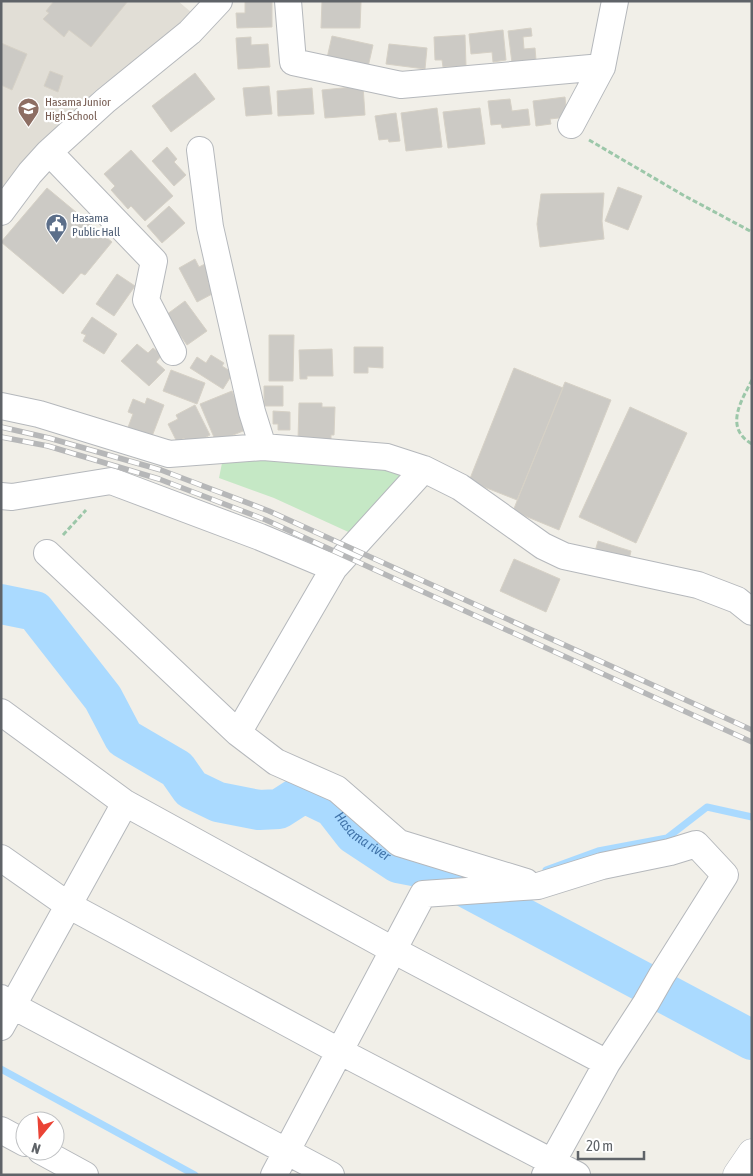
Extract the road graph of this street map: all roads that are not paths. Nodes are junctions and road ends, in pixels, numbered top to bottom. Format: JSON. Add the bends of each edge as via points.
{"nodes":[{"id":1,"x":220,"y":1,"type":"edge"},
{"id":2,"x":288,"y":1,"type":"edge"},
{"id":3,"x":616,"y":1,"type":"edge"},
{"id":4,"x":602,"y":67,"type":"junction"},
{"id":5,"x":571,"y":125,"type":"road end"},
{"id":6,"x":200,"y":150,"type":"dead end"},
{"id":7,"x":50,"y":152,"type":"junction"},
{"id":8,"x":1,"y":212,"type":"edge"},
{"id":9,"x":173,"y":352,"type":"dead end"},
{"id":10,"x":1,"y":406,"type":"edge"},
{"id":11,"x":263,"y":447,"type":"junction"},
{"id":12,"x":424,"y":469,"type":"junction"},
{"id":13,"x":1,"y":496,"type":"edge"},
{"id":14,"x":47,"y":554,"type":"road end"},
{"id":15,"x":334,"y":568,"type":"junction"},
{"id":16,"x":752,"y":612,"type":"edge"},
{"id":17,"x":1,"y":712,"type":"edge"},
{"id":18,"x":238,"y":733,"type":"junction"},
{"id":19,"x":125,"y":803,"type":"junction"},
{"id":20,"x":1,"y":858,"type":"edge"},
{"id":21,"x":538,"y":886,"type":"junction"},
{"id":22,"x":68,"y":906,"type":"junction"},
{"id":23,"x":393,"y":950,"type":"junction"},
{"id":24,"x":5,"y":1010,"type":"edge"},
{"id":25,"x":339,"y":1051,"type":"junction"},
{"id":26,"x":607,"y":1063,"type":"junction"},
{"id":27,"x":1,"y":1130,"type":"edge"},
{"id":28,"x":15,"y":1138,"type":"edge"},
{"id":29,"x":286,"y":1150,"type":"junction"},
{"id":30,"x":752,"y":1153,"type":"edge"},
{"id":31,"x":59,"y":1161,"type":"edge"},
{"id":32,"x":548,"y":1168,"type":"edge"},
{"id":33,"x":85,"y":1175,"type":"edge"},
{"id":34,"x":274,"y":1175,"type":"edge"},
{"id":35,"x":331,"y":1175,"type":"edge"},
{"id":36,"x":577,"y":1175,"type":"edge"},
{"id":37,"x":738,"y":1175,"type":"edge"}],
"edges":[{"from":1,"to":7,"type":"street","via":[[190,32],[105,101]]},
{"from":2,"to":4,"type":"street","via":[[293,62],[402,86]]},
{"from":3,"to":4,"type":"street"},
{"from":4,"to":5,"type":"street"},
{"from":6,"to":11,"type":"street","via":[[210,227]]},
{"from":7,"to":8,"type":"street"},
{"from":7,"to":9,"type":"street","via":[[154,261],[146,300]]},
{"from":10,"to":11,"type":"street","via":[[39,414],[169,454]]},
{"from":11,"to":12,"type":"street","via":[[388,457]]},
{"from":12,"to":15,"type":"street"},
{"from":12,"to":16,"type":"street","via":[[460,487],[543,546],[564,556],[698,585],[737,600]]},
{"from":13,"to":15,"type":"street","via":[[12,498],[111,481]]},
{"from":14,"to":18,"type":"street"},
{"from":15,"to":18,"type":"street"},
{"from":17,"to":19,"type":"street"},
{"from":18,"to":21,"type":"street","via":[[276,762],[337,789],[399,843]]},
{"from":19,"to":22,"type":"street"},
{"from":19,"to":23,"type":"street"},
{"from":20,"to":22,"type":"street"},
{"from":21,"to":23,"type":"street","via":[[423,894]]},
{"from":21,"to":26,"type":"street","via":[[602,866],[696,844],[725,875]]},
{"from":22,"to":24,"type":"street"},
{"from":22,"to":25,"type":"street"},
{"from":23,"to":25,"type":"street"},
{"from":23,"to":26,"type":"street"},
{"from":24,"to":29,"type":"street"},
{"from":25,"to":29,"type":"street"},
{"from":25,"to":32,"type":"street"},
{"from":26,"to":32,"type":"street"},
{"from":27,"to":28,"type":"street"},
{"from":29,"to":34,"type":"street"},
{"from":29,"to":35,"type":"street"},
{"from":30,"to":37,"type":"street"},
{"from":31,"to":33,"type":"street"},
{"from":32,"to":36,"type":"street"}]}
